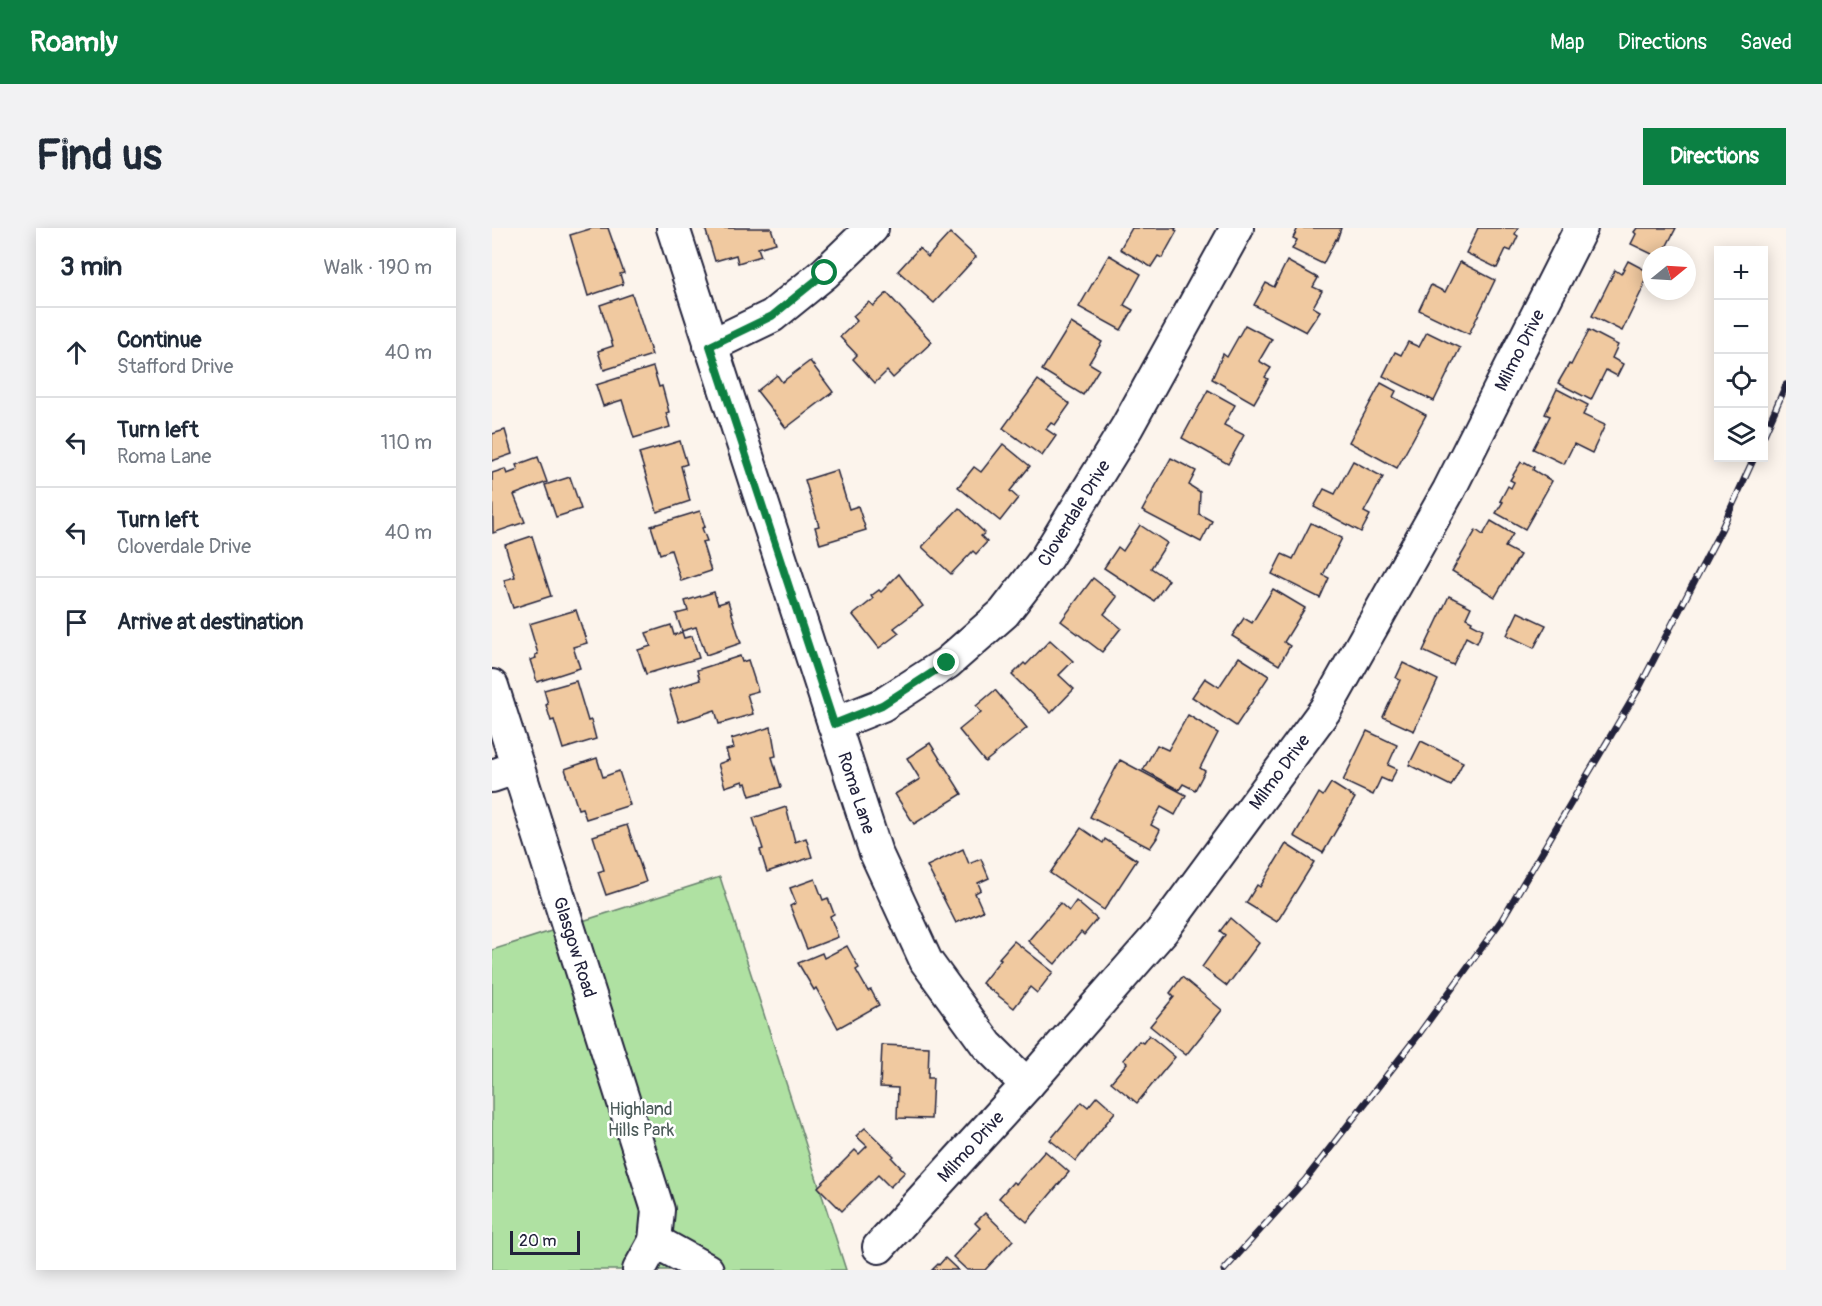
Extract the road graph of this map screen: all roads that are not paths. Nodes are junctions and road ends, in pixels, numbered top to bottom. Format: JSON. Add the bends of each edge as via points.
{"nodes":[{"id":1,"x":673,"y":228,"type":"edge"},
{"id":2,"x":872,"y":228,"type":"edge"},
{"id":3,"x":1237,"y":228,"type":"edge"},
{"id":4,"x":1581,"y":228,"type":"edge"},
{"id":5,"x":710,"y":346,"type":"junction"},
{"id":6,"x":492,"y":686,"type":"edge"},
{"id":7,"x":834,"y":724,"type":"junction"},
{"id":8,"x":505,"y":771,"type":"edge"},
{"id":9,"x":1027,"y":1085,"type":"junction"},
{"id":10,"x":655,"y":1241,"type":"junction"},
{"id":11,"x":879,"y":1246,"type":"dead end"},
{"id":12,"x":639,"y":1270,"type":"edge"},
{"id":13,"x":707,"y":1270,"type":"edge"}],
"edges":[{"from":1,"to":5,"type":"street","name":"Roma Lane"},
{"from":2,"to":5,"type":"street","via":[[772,316]]},
{"from":3,"to":7,"type":"street","name":"Cloverdale Drive","via":[[1127,427],[1045,560],[1004,613],[947,663],[882,705]]},
{"from":4,"to":9,"type":"street","name":"Milmo Drive","via":[[1449,490],[1325,710],[1162,931]]},
{"from":5,"to":7,"type":"street","name":"Roma Lane"},
{"from":6,"to":8,"type":"street","name":"Glasgow Road"},
{"from":7,"to":9,"type":"street","name":"Roma Lane","via":[[876,853],[926,962],[987,1045]]},
{"from":8,"to":10,"type":"street","name":"Glasgow Road","via":[[658,1210]]},
{"from":9,"to":11,"type":"street","name":"Milmo Drive"},
{"from":10,"to":12,"type":"street"},
{"from":10,"to":13,"type":"street"}]}
